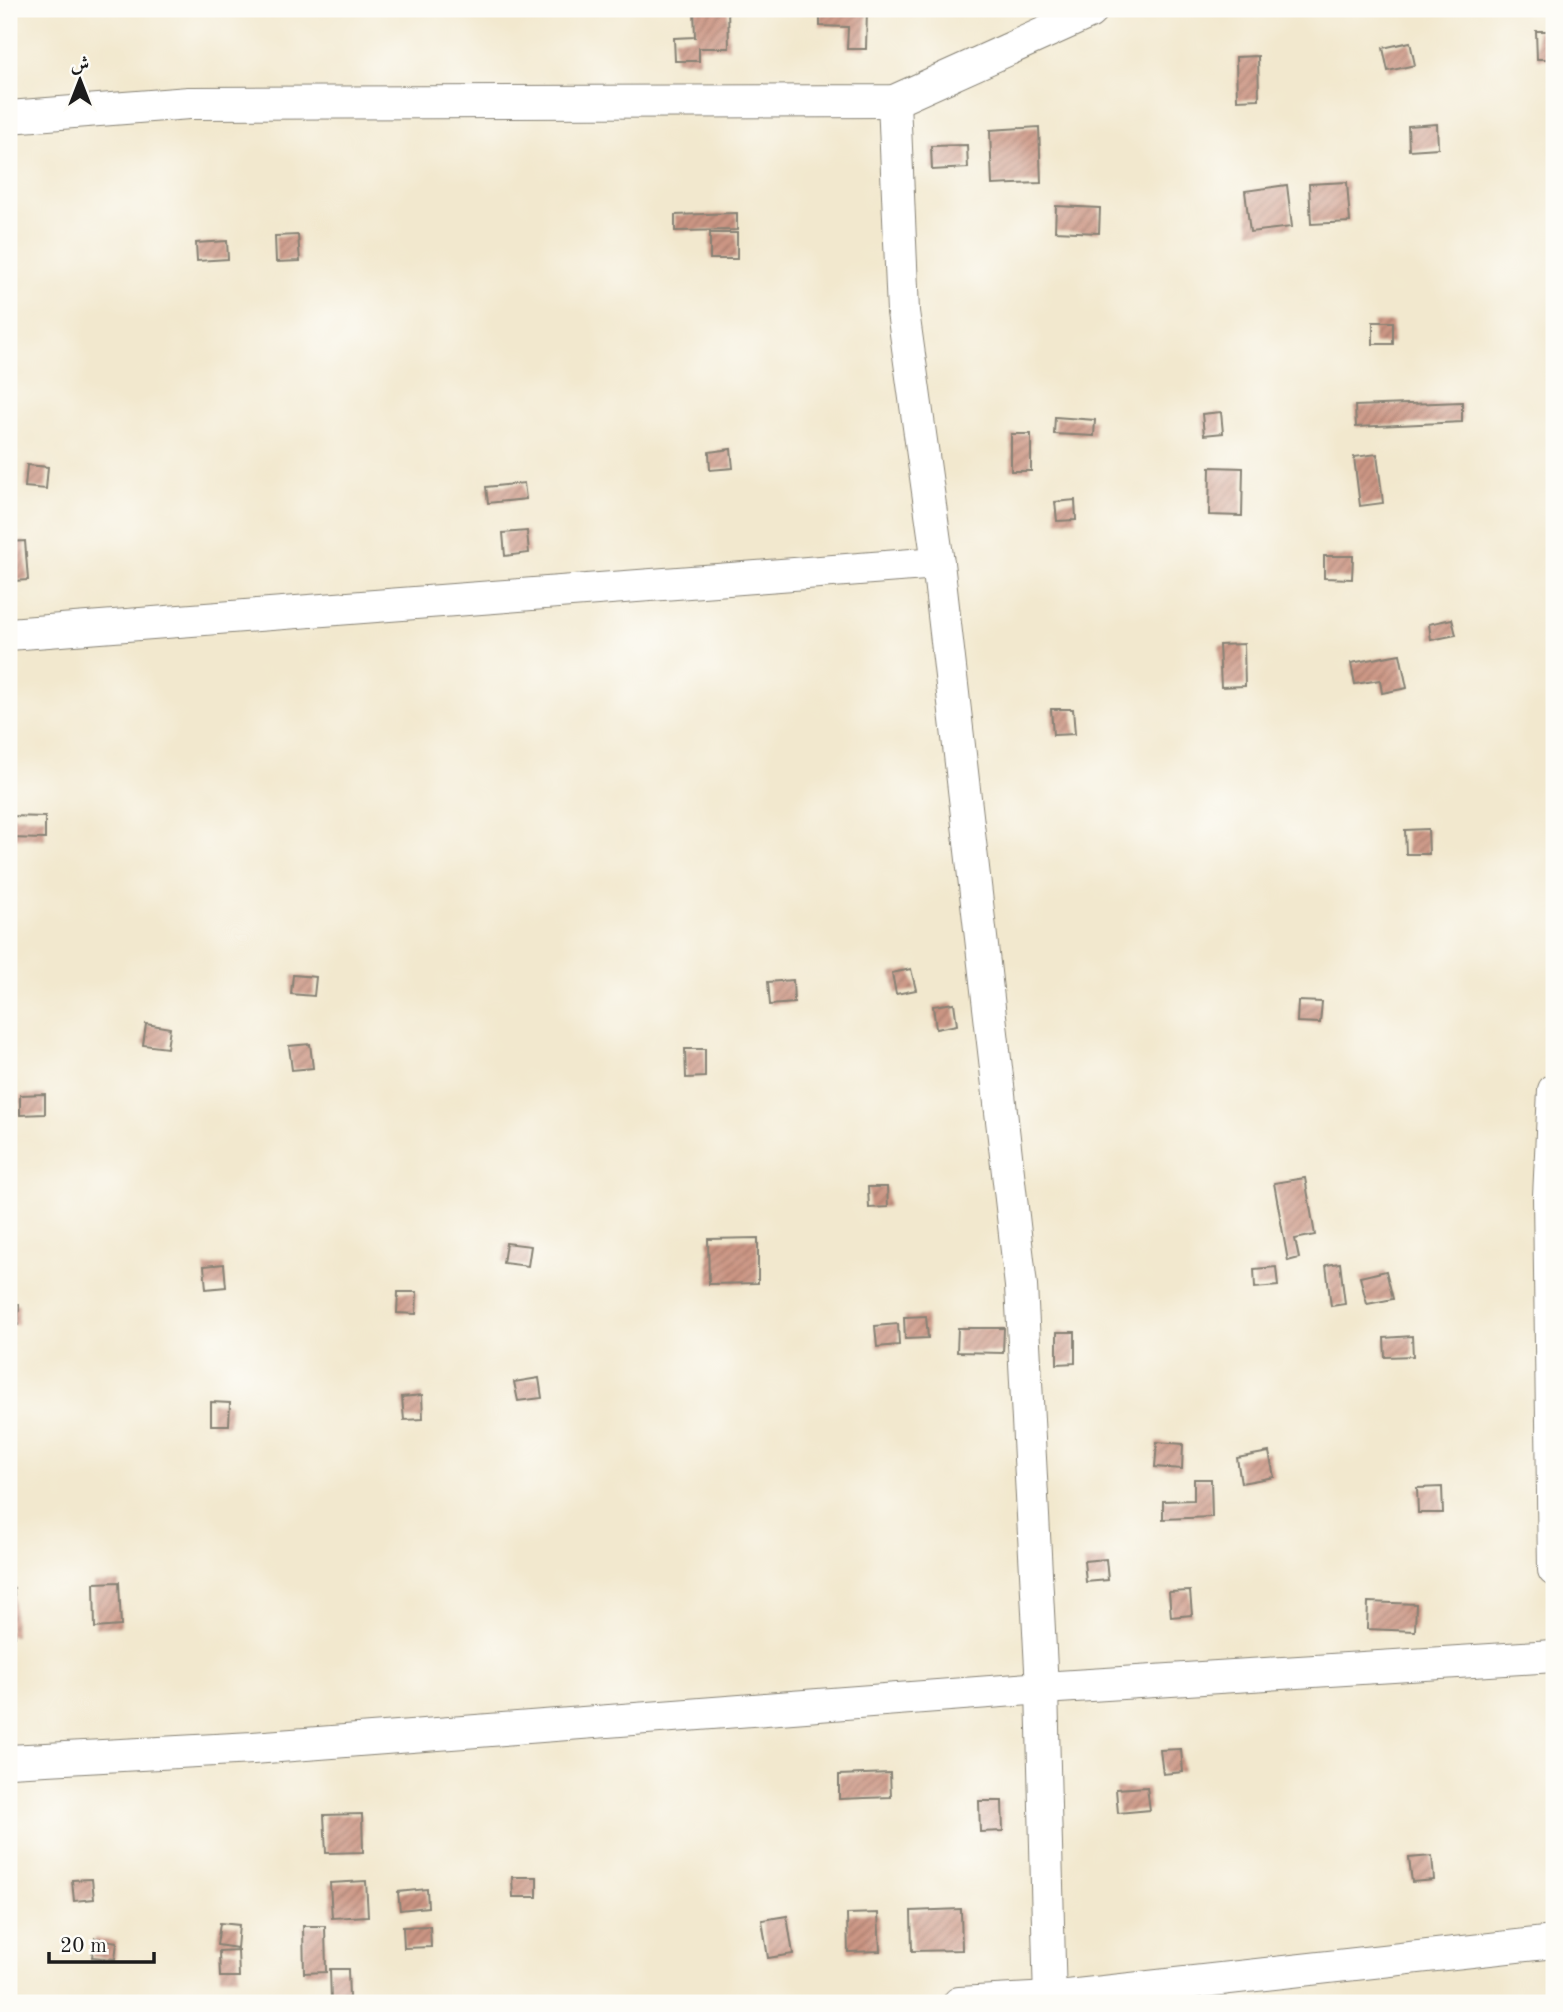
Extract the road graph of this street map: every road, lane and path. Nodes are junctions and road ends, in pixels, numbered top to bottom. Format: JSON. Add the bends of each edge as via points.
{"nodes":[{"id":1,"x":1093,"y":9,"type":"edge"},
{"id":2,"x":894,"y":101,"type":"junction"},
{"id":3,"x":9,"y":117,"type":"edge"},
{"id":4,"x":938,"y":563,"type":"junction"},
{"id":5,"x":9,"y":634,"type":"edge"},
{"id":6,"x":1554,"y":1090,"type":"edge"},
{"id":7,"x":1554,"y":1570,"type":"edge"},
{"id":8,"x":1554,"y":1656,"type":"edge"},
{"id":9,"x":1042,"y":1688,"type":"junction"},
{"id":10,"x":9,"y":1761,"type":"edge"},
{"id":11,"x":1554,"y":1942,"type":"edge"},
{"id":12,"x":1050,"y":2001,"type":"edge"},
{"id":13,"x":959,"y":2003,"type":"edge"}],
"edges":[{"from":1,"to":2,"type":"street"},
{"from":2,"to":3,"type":"street","via":[[190,103]]},
{"from":2,"to":4,"type":"street","via":[[903,312]]},
{"from":4,"to":5,"type":"street"},
{"from":4,"to":9,"type":"street","via":[[1021,1286]]},
{"from":6,"to":7,"type":"street","via":[[1549,1197]]},
{"from":8,"to":9,"type":"street"},
{"from":9,"to":10,"type":"street","via":[[253,1748]]},
{"from":9,"to":12,"type":"street"},
{"from":11,"to":12,"type":"street"},
{"from":12,"to":13,"type":"street"}]}
